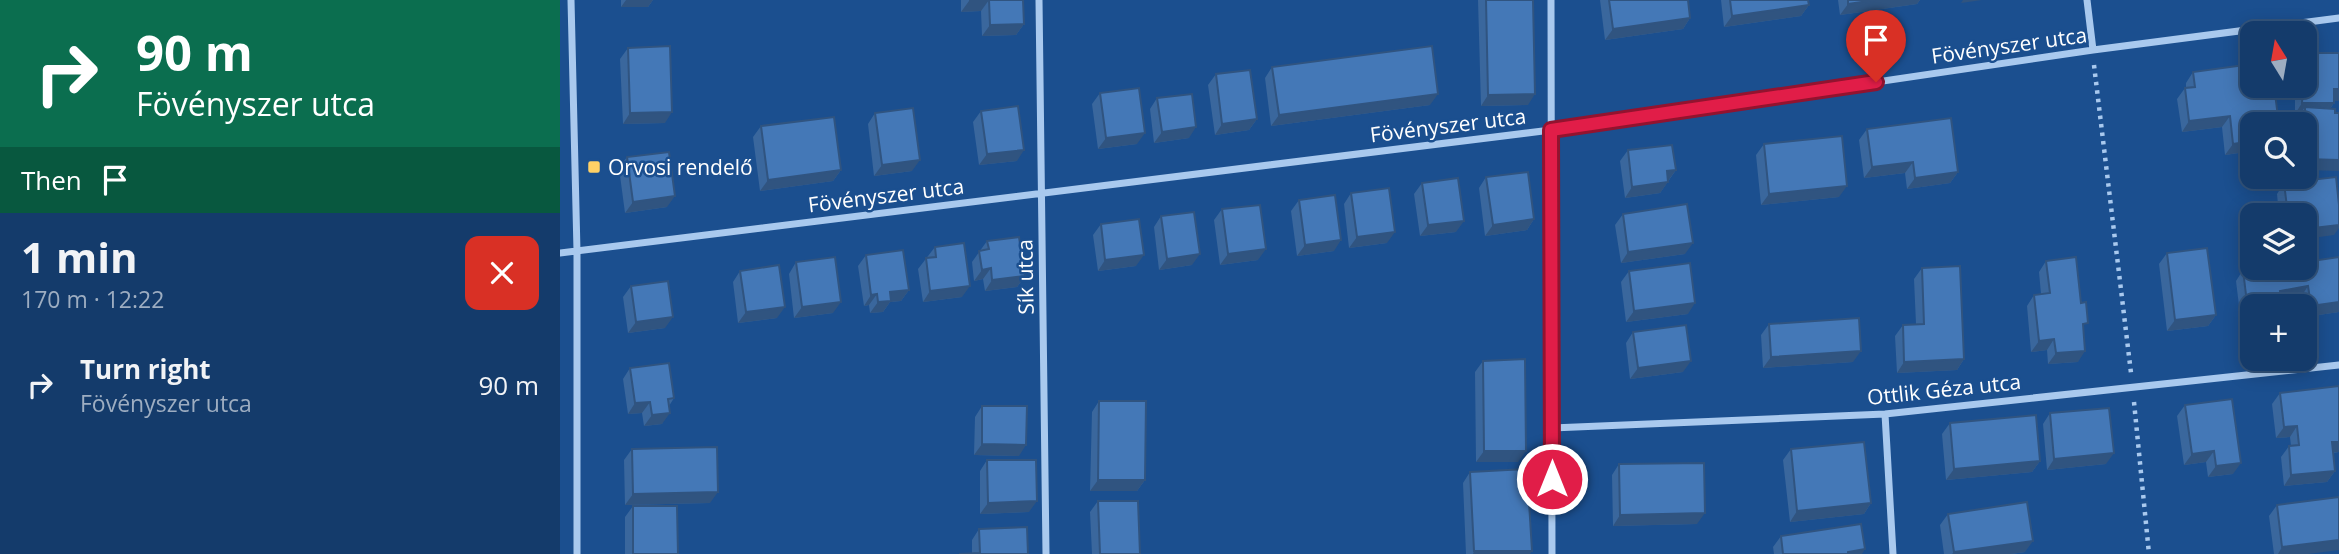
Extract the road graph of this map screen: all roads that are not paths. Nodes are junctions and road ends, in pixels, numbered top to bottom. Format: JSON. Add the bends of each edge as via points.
{"nodes":[{"id":1,"x":571,"y":0,"type":"edge"},
{"id":2,"x":1039,"y":0,"type":"edge"},
{"id":3,"x":1551,"y":0,"type":"edge"},
{"id":4,"x":2087,"y":0,"type":"edge"},
{"id":5,"x":2339,"y":18,"type":"edge"},
{"id":6,"x":2093,"y":50,"type":"junction"},
{"id":7,"x":1551,"y":130,"type":"junction"},
{"id":8,"x":1041,"y":194,"type":"junction"},
{"id":9,"x":577,"y":251,"type":"junction"},
{"id":10,"x":560,"y":253,"type":"edge"},
{"id":11,"x":2339,"y":365,"type":"edge"},
{"id":12,"x":1885,"y":414,"type":"junction"},
{"id":13,"x":1552,"y":428,"type":"junction"},
{"id":14,"x":577,"y":554,"type":"edge"},
{"id":15,"x":1046,"y":554,"type":"edge"},
{"id":16,"x":1552,"y":554,"type":"edge"},
{"id":17,"x":1893,"y":554,"type":"edge"}],
"edges":[{"from":1,"to":9,"type":"street"},
{"from":2,"to":8,"type":"street","name":"Sík utca"},
{"from":3,"to":7,"type":"street"},
{"from":4,"to":6,"type":"street"},
{"from":5,"to":6,"type":"street","name":"Fövényszer utca"},
{"from":6,"to":7,"type":"street","name":"Fövényszer utca"},
{"from":7,"to":8,"type":"street","name":"Fövényszer utca"},
{"from":7,"to":13,"type":"street"},
{"from":8,"to":9,"type":"street","name":"Fövényszer utca"},
{"from":8,"to":15,"type":"street","name":"Sík utca"},
{"from":9,"to":10,"type":"street","name":"Fövényszer utca"},
{"from":9,"to":14,"type":"street"},
{"from":11,"to":12,"type":"street","name":"Ottlik Géza utca"},
{"from":12,"to":13,"type":"street","name":"Ottlik Géza utca"},
{"from":12,"to":17,"type":"street"},
{"from":13,"to":16,"type":"street"}]}
